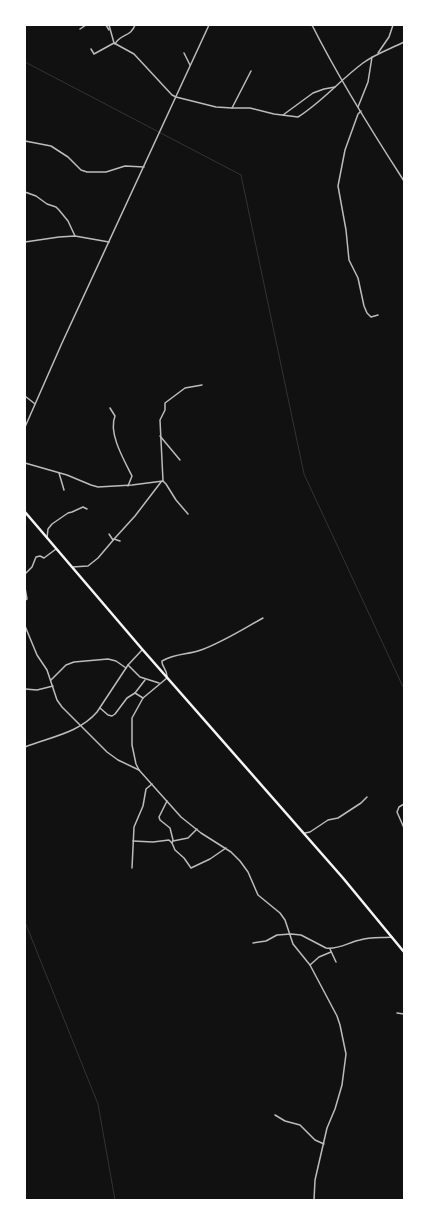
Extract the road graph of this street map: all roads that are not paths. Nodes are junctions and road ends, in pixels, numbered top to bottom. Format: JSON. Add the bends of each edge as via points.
{"nodes":[{"id":1,"x":86,"y":25,"type":"edge"},
{"id":2,"x":106,"y":25,"type":"edge"},
{"id":3,"x":110,"y":25,"type":"edge"},
{"id":4,"x":136,"y":25,"type":"edge"},
{"id":5,"x":209,"y":25,"type":"edge"},
{"id":6,"x":312,"y":25,"type":"edge"},
{"id":7,"x":392,"y":25,"type":"edge"},
{"id":8,"x":80,"y":29,"type":"dead end"},
{"id":9,"x":110,"y":32,"type":"junction"},
{"id":10,"x":404,"y":42,"type":"edge"},
{"id":11,"x":114,"y":43,"type":"junction"},
{"id":12,"x":91,"y":49,"type":"dead end"},
{"id":13,"x":184,"y":53,"type":"dead end"},
{"id":14,"x":377,"y":54,"type":"junction"},
{"id":15,"x":372,"y":57,"type":"junction"},
{"id":16,"x":190,"y":65,"type":"junction"},
{"id":17,"x":251,"y":72,"type":"dead end"},
{"id":18,"x":343,"y":81,"type":"junction"},
{"id":19,"x":335,"y":87,"type":"junction"},
{"id":20,"x":176,"y":97,"type":"junction"},
{"id":21,"x":358,"y":107,"type":"junction"},
{"id":22,"x":232,"y":108,"type":"junction"},
{"id":23,"x":361,"y":111,"type":"junction"},
{"id":24,"x":283,"y":115,"type":"junction"},
{"id":25,"x":25,"y":141,"type":"edge"},
{"id":26,"x":144,"y":167,"type":"junction"},
{"id":27,"x":404,"y":180,"type":"edge"},
{"id":28,"x":25,"y":192,"type":"edge"},
{"id":29,"x":75,"y":236,"type":"junction"},
{"id":30,"x":25,"y":242,"type":"edge"},
{"id":31,"x":109,"y":242,"type":"junction"},
{"id":32,"x":378,"y":315,"type":"dead end"},
{"id":33,"x":202,"y":385,"type":"dead end"},
{"id":34,"x":25,"y":396,"type":"edge"},
{"id":35,"x":35,"y":404,"type":"junction"},
{"id":36,"x":110,"y":408,"type":"dead end"},
{"id":37,"x":25,"y":427,"type":"edge"},
{"id":38,"x":160,"y":436,"type":"junction"},
{"id":39,"x":180,"y":460,"type":"dead end"},
{"id":40,"x":25,"y":463,"type":"edge"},
{"id":41,"x":59,"y":473,"type":"junction"},
{"id":42,"x":162,"y":481,"type":"junction"},
{"id":43,"x":128,"y":486,"type":"junction"},
{"id":44,"x":64,"y":490,"type":"dead end"},
{"id":45,"x":87,"y":509,"type":"dead end"},
{"id":46,"x":25,"y":512,"type":"edge"},
{"id":47,"x":188,"y":514,"type":"dead end"},
{"id":48,"x":109,"y":534,"type":"dead end"},
{"id":49,"x":47,"y":538,"type":"junction"},
{"id":50,"x":113,"y":539,"type":"junction"},
{"id":51,"x":120,"y":541,"type":"dead end"},
{"id":52,"x":56,"y":549,"type":"junction"},
{"id":53,"x":72,"y":567,"type":"junction"},
{"id":54,"x":25,"y":574,"type":"edge"},
{"id":55,"x":25,"y":588,"type":"edge"},
{"id":56,"x":25,"y":600,"type":"edge"},
{"id":57,"x":263,"y":618,"type":"dead end"},
{"id":58,"x":25,"y":626,"type":"edge"},
{"id":59,"x":142,"y":649,"type":"junction"},
{"id":60,"x":128,"y":665,"type":"junction"},
{"id":61,"x":126,"y":668,"type":"junction"},
{"id":62,"x":167,"y":678,"type":"junction"},
{"id":63,"x":51,"y":680,"type":"junction"},
{"id":64,"x":146,"y":680,"type":"junction"},
{"id":65,"x":160,"y":683,"type":"junction"},
{"id":66,"x":53,"y":686,"type":"junction"},
{"id":67,"x":25,"y":688,"type":"edge"},
{"id":68,"x":135,"y":693,"type":"junction"},
{"id":69,"x":143,"y":698,"type":"junction"},
{"id":70,"x":100,"y":708,"type":"junction"},
{"id":71,"x":81,"y":726,"type":"junction"},
{"id":72,"x":25,"y":747,"type":"edge"},
{"id":73,"x":139,"y":770,"type":"junction"},
{"id":74,"x":152,"y":784,"type":"junction"},
{"id":75,"x":367,"y":797,"type":"dead end"},
{"id":76,"x":167,"y":800,"type":"junction"},
{"id":77,"x":404,"y":804,"type":"edge"},
{"id":78,"x":404,"y":828,"type":"edge"},
{"id":79,"x":197,"y":829,"type":"junction"},
{"id":80,"x":303,"y":834,"type":"junction"},
{"id":81,"x":133,"y":842,"type":"junction"},
{"id":82,"x":172,"y":842,"type":"junction"},
{"id":83,"x":226,"y":848,"type":"junction"},
{"id":84,"x":132,"y":868,"type":"dead end"},
{"id":85,"x":291,"y":934,"type":"junction"},
{"id":86,"x":393,"y":937,"type":"junction"},
{"id":87,"x":253,"y":943,"type":"dead end"},
{"id":88,"x":330,"y":949,"type":"junction"},
{"id":89,"x":331,"y":952,"type":"junction"},
{"id":90,"x":404,"y":952,"type":"edge"},
{"id":91,"x":336,"y":962,"type":"dead end"},
{"id":92,"x":310,"y":965,"type":"junction"},
{"id":93,"x":397,"y":1013,"type":"dead end"},
{"id":94,"x":404,"y":1014,"type":"edge"},
{"id":95,"x":275,"y":1115,"type":"dead end"},
{"id":96,"x":324,"y":1144,"type":"junction"},
{"id":97,"x":314,"y":1200,"type":"edge"}],
"edges":[{"from":1,"to":8,"type":"street"},
{"from":2,"to":9,"type":"street"},
{"from":3,"to":9,"type":"street"},
{"from":4,"to":11,"type":"street","via":[[130,33]]},
{"from":5,"to":16,"type":"street"},
{"from":6,"to":18,"type":"street"},
{"from":7,"to":14,"type":"street","via":[[389,37]]},
{"from":9,"to":11,"type":"street"},
{"from":10,"to":14,"type":"street"},
{"from":11,"to":12,"type":"street","via":[[94,54]]},
{"from":11,"to":20,"type":"street","via":[[134,54]]},
{"from":13,"to":16,"type":"street"},
{"from":14,"to":15,"type":"street"},
{"from":15,"to":18,"type":"street"},
{"from":15,"to":21,"type":"street","via":[[368,82]]},
{"from":16,"to":20,"type":"street"},
{"from":17,"to":22,"type":"street"},
{"from":18,"to":19,"type":"street"},
{"from":18,"to":21,"type":"street"},
{"from":19,"to":24,"type":"street","via":[[313,93]]},
{"from":19,"to":24,"type":"street","via":[[298,116]]},
{"from":20,"to":22,"type":"street","via":[[206,105]]},
{"from":20,"to":26,"type":"street"},
{"from":21,"to":23,"type":"street"},
{"from":22,"to":24,"type":"street","via":[[250,108]]},
{"from":23,"to":27,"type":"street"},
{"from":23,"to":32,"type":"street","via":[[345,150],[338,186],[346,230],[348,260],[358,278],[367,313],[371,317]]},
{"from":25,"to":26,"type":"street","via":[[51,146],[87,172],[106,172],[125,166]]},
{"from":26,"to":31,"type":"street"},
{"from":28,"to":29,"type":"street","via":[[60,210]]},
{"from":29,"to":30,"type":"street"},
{"from":29,"to":31,"type":"street"},
{"from":31,"to":35,"type":"street"},
{"from":33,"to":38,"type":"street","via":[[185,388],[165,403],[160,420]]},
{"from":34,"to":35,"type":"street"},
{"from":35,"to":37,"type":"street"},
{"from":36,"to":43,"type":"street","via":[[115,416],[114,436],[132,476]]},
{"from":38,"to":39,"type":"street"},
{"from":38,"to":42,"type":"street"},
{"from":40,"to":41,"type":"street"},
{"from":41,"to":43,"type":"street","via":[[98,487]]},
{"from":41,"to":44,"type":"street"},
{"from":42,"to":43,"type":"street"},
{"from":42,"to":47,"type":"street"},
{"from":42,"to":50,"type":"street"},
{"from":45,"to":49,"type":"street","via":[[83,507],[68,513],[52,524],[48,529]]},
{"from":46,"to":49,"type":"highway"},
{"from":48,"to":50,"type":"street"},
{"from":49,"to":52,"type":"highway"},
{"from":50,"to":51,"type":"street"},
{"from":50,"to":53,"type":"street","via":[[88,566]]},
{"from":52,"to":53,"type":"highway"},
{"from":52,"to":54,"type":"street","via":[[44,558],[36,557],[32,567]]},
{"from":53,"to":59,"type":"highway"},
{"from":55,"to":56,"type":"street"},
{"from":57,"to":62,"type":"street","via":[[210,646],[194,652],[173,655],[162,661]]},
{"from":58,"to":63,"type":"street"},
{"from":59,"to":60,"type":"street"},
{"from":59,"to":62,"type":"highway"},
{"from":60,"to":61,"type":"street"},
{"from":60,"to":64,"type":"street"},
{"from":61,"to":63,"type":"street","via":[[108,659],[74,662],[66,665]]},
{"from":61,"to":70,"type":"street"},
{"from":62,"to":65,"type":"street"},
{"from":62,"to":80,"type":"highway"},
{"from":63,"to":66,"type":"street"},
{"from":64,"to":65,"type":"street"},
{"from":64,"to":68,"type":"street"},
{"from":65,"to":69,"type":"street"},
{"from":66,"to":67,"type":"street","via":[[37,690]]},
{"from":66,"to":71,"type":"street","via":[[57,700]]},
{"from":68,"to":69,"type":"street"},
{"from":68,"to":70,"type":"street","via":[[127,698],[113,715],[110,716]]},
{"from":69,"to":73,"type":"street","via":[[131,722],[132,745]]},
{"from":70,"to":71,"type":"street"},
{"from":71,"to":72,"type":"street"},
{"from":71,"to":73,"type":"street","via":[[114,757]]},
{"from":73,"to":74,"type":"street"},
{"from":74,"to":76,"type":"street"},
{"from":74,"to":81,"type":"street","via":[[146,790],[143,806],[134,827]]},
{"from":75,"to":80,"type":"street","via":[[338,818],[328,820]]},
{"from":76,"to":79,"type":"street","via":[[181,817]]},
{"from":76,"to":82,"type":"street","via":[[159,817],[170,828]]},
{"from":77,"to":78,"type":"street","via":[[398,809]]},
{"from":79,"to":82,"type":"street","via":[[188,838]]},
{"from":79,"to":83,"type":"street"},
{"from":80,"to":86,"type":"highway"},
{"from":81,"to":82,"type":"street"},
{"from":81,"to":84,"type":"street"},
{"from":82,"to":83,"type":"street","via":[[175,850],[191,868]]},
{"from":83,"to":85,"type":"street","via":[[245,867],[258,895],[280,913]]},
{"from":85,"to":87,"type":"street","via":[[280,934],[266,942]]},
{"from":85,"to":88,"type":"street","via":[[302,935]]},
{"from":85,"to":92,"type":"street","via":[[294,944]]},
{"from":86,"to":88,"type":"street","via":[[361,940]]},
{"from":86,"to":90,"type":"highway"},
{"from":88,"to":89,"type":"street"},
{"from":89,"to":91,"type":"street"},
{"from":89,"to":92,"type":"street","via":[[319,957]]},
{"from":92,"to":96,"type":"street","via":[[337,1016],[346,1054],[342,1085],[336,1109],[326,1128]]},
{"from":93,"to":94,"type":"street"},
{"from":95,"to":96,"type":"street","via":[[300,1125],[315,1140]]},
{"from":96,"to":97,"type":"street","via":[[315,1180]]}]}
